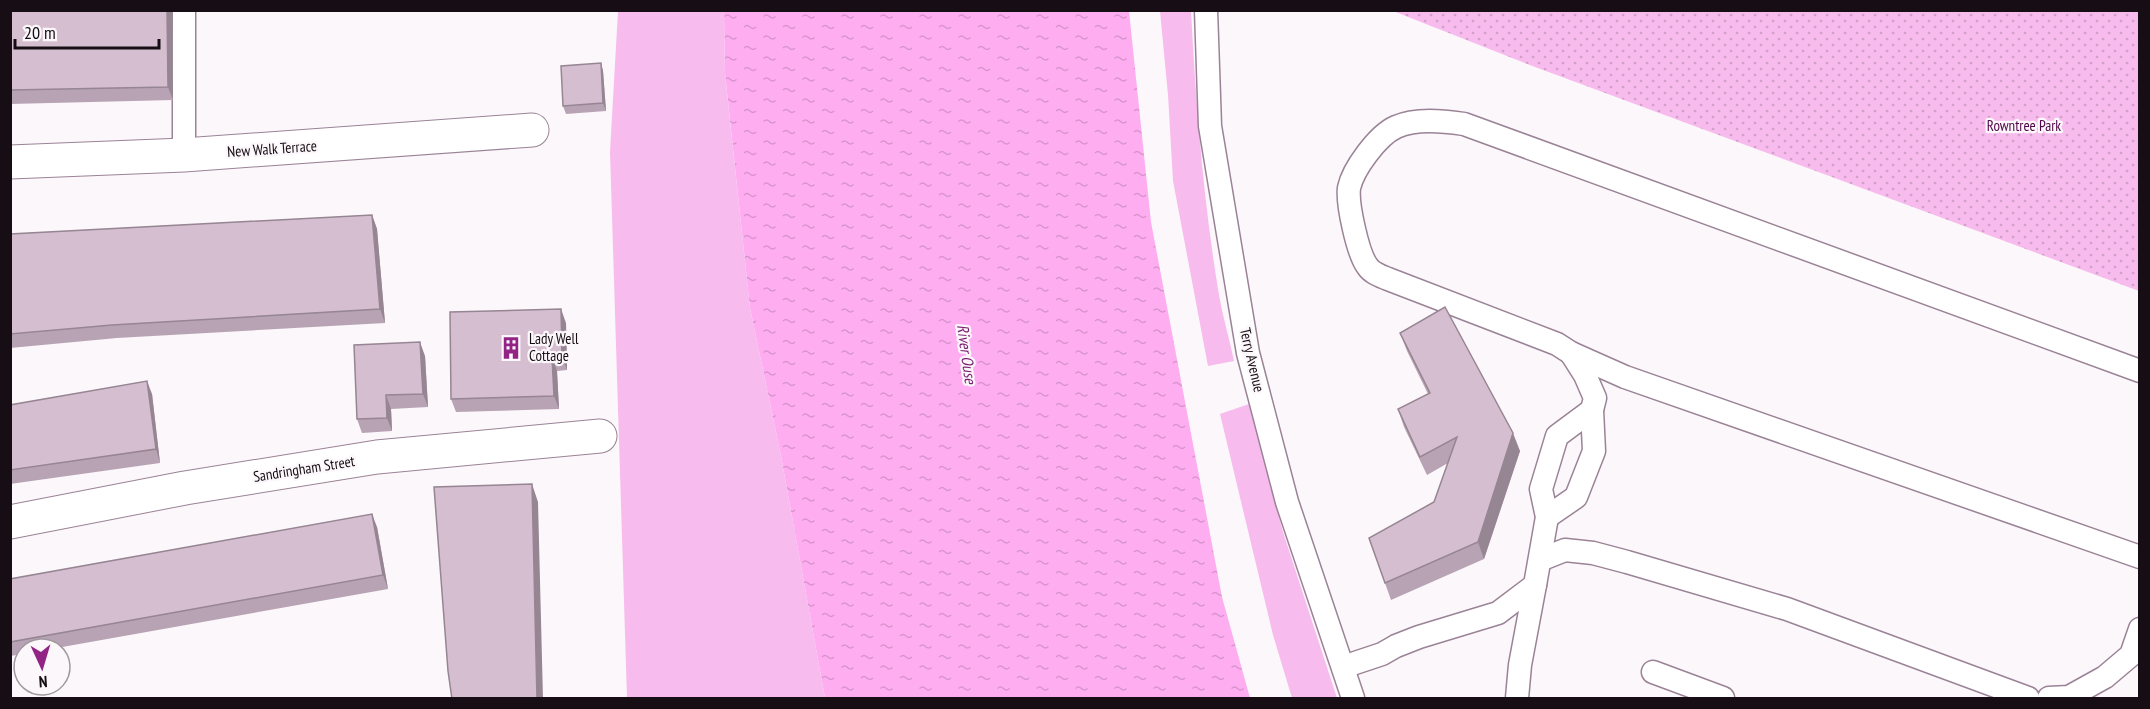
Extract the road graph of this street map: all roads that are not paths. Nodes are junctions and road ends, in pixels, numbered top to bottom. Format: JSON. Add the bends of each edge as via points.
{"nodes":[{"id":1,"x":184,"y":10,"type":"edge"},
{"id":2,"x":1206,"y":10,"type":"edge"},
{"id":3,"x":532,"y":130,"type":"dead end"},
{"id":4,"x":184,"y":155,"type":"junction"},
{"id":5,"x":10,"y":162,"type":"edge"},
{"id":6,"x":1571,"y":353,"type":"junction"},
{"id":7,"x":2139,"y":371,"type":"edge"},
{"id":8,"x":1592,"y":410,"type":"junction"},
{"id":9,"x":600,"y":436,"type":"dead end"},
{"id":10,"x":1547,"y":517,"type":"junction"},
{"id":11,"x":10,"y":522,"type":"edge"},
{"id":12,"x":2139,"y":557,"type":"edge"},
{"id":13,"x":1540,"y":560,"type":"junction"},
{"id":14,"x":1535,"y":585,"type":"junction"},
{"id":15,"x":2139,"y":630,"type":"edge"},
{"id":16,"x":1342,"y":668,"type":"junction"},
{"id":17,"x":1653,"y":672,"type":"dead end"},
{"id":18,"x":1353,"y":699,"type":"edge"},
{"id":19,"x":1517,"y":699,"type":"edge"},
{"id":20,"x":1723,"y":699,"type":"edge"},
{"id":21,"x":2028,"y":699,"type":"edge"},
{"id":22,"x":2049,"y":699,"type":"edge"}],
"edges":[{"from":1,"to":4,"type":"lane"},
{"from":2,"to":16,"type":"lane","name":"Terry Avenue","via":[[1210,126],[1248,353],[1287,502]]},
{"from":3,"to":4,"type":"street","name":"New Walk Terrace"},
{"from":4,"to":5,"type":"street","name":"New Walk Terrace"},
{"from":6,"to":7,"type":"lane","via":[[1369,269],[1358,249],[1349,189],[1356,168],[1395,127],[1432,120],[1464,124]]},
{"from":6,"to":8,"type":"lane","via":[[1595,398]]},
{"from":6,"to":12,"type":"lane","via":[[1625,376]]},
{"from":8,"to":10,"type":"lane","via":[[1594,451],[1576,497]]},
{"from":8,"to":10,"type":"lane","via":[[1557,436],[1541,489]]},
{"from":9,"to":11,"type":"street","name":"Sandringham Street","via":[[377,457]]},
{"from":10,"to":13,"type":"lane"},
{"from":13,"to":14,"type":"lane"},
{"from":13,"to":21,"type":"lane","via":[[1565,550],[1628,562],[1787,609]]},
{"from":14,"to":16,"type":"lane","via":[[1498,613],[1419,637]]},
{"from":14,"to":19,"type":"lane"},
{"from":15,"to":22,"type":"lane","via":[[2131,655],[2105,677],[2069,697]]},
{"from":16,"to":18,"type":"lane","name":"Terry Avenue"},
{"from":17,"to":20,"type":"lane"}]}
